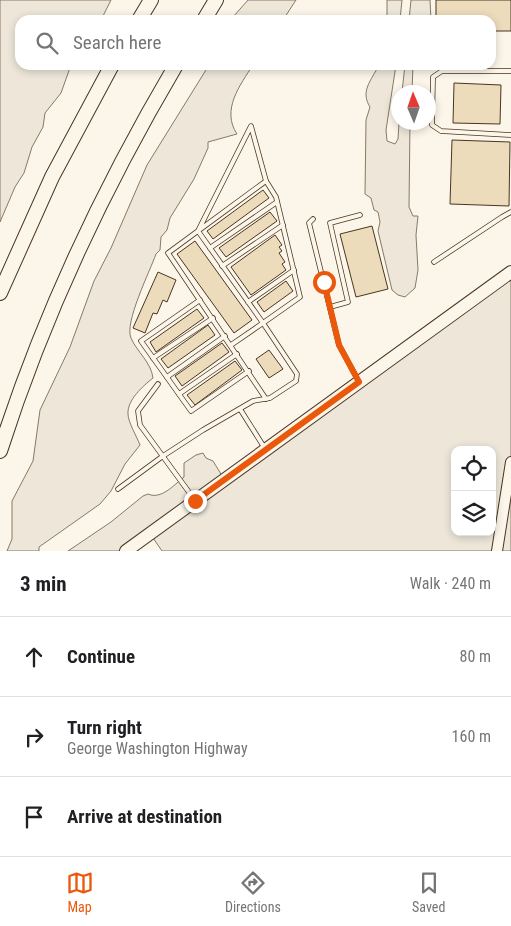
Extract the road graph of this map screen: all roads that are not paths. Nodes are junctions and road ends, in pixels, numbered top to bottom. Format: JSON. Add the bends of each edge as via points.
{"nodes":[{"id":1,"x":151,"y":0,"type":"edge"},
{"id":2,"x":216,"y":0,"type":"edge"},
{"id":3,"x":142,"y":15,"type":"edge"},
{"id":4,"x":207,"y":15,"type":"edge"},
{"id":5,"x":109,"y":70,"type":"edge"},
{"id":6,"x":173,"y":70,"type":"edge"},
{"id":7,"x":511,"y":71,"type":"edge"},
{"id":8,"x":511,"y":135,"type":"edge"},
{"id":9,"x":266,"y":181,"type":"junction"},
{"id":10,"x":277,"y":202,"type":"junction"},
{"id":11,"x":511,"y":212,"type":"edge"},
{"id":12,"x":360,"y":215,"type":"dead end"},
{"id":13,"x":313,"y":219,"type":"dead end"},
{"id":14,"x":283,"y":225,"type":"junction"},
{"id":15,"x":198,"y":231,"type":"junction"},
{"id":16,"x":210,"y":248,"type":"junction"},
{"id":17,"x":434,"y":262,"type":"dead end"},
{"id":18,"x":222,"y":266,"type":"junction"},
{"id":19,"x":294,"y":270,"type":"junction"},
{"id":20,"x":511,"y":272,"type":"edge"},
{"id":21,"x":0,"y":293,"type":"edge"},
{"id":22,"x":200,"y":300,"type":"junction"},
{"id":23,"x":248,"y":302,"type":"junction"},
{"id":24,"x":330,"y":307,"type":"junction"},
{"id":25,"x":213,"y":318,"type":"junction"},
{"id":26,"x":263,"y":322,"type":"junction"},
{"id":27,"x":225,"y":336,"type":"junction"},
{"id":28,"x":231,"y":345,"type":"junction"},
{"id":29,"x":237,"y":354,"type":"junction"},
{"id":30,"x":153,"y":358,"type":"junction"},
{"id":31,"x":249,"y":371,"type":"junction"},
{"id":32,"x":166,"y":377,"type":"junction"},
{"id":33,"x":359,"y":382,"type":"junction"},
{"id":34,"x":158,"y":384,"type":"dead end"},
{"id":35,"x":179,"y":394,"type":"junction"},
{"id":36,"x":266,"y":398,"type":"junction"},
{"id":37,"x":240,"y":409,"type":"junction"},
{"id":38,"x":266,"y":449,"type":"junction"},
{"id":39,"x":0,"y":452,"type":"edge"},
{"id":40,"x":162,"y":456,"type":"junction"},
{"id":41,"x":511,"y":462,"type":"edge"},
{"id":42,"x":118,"y":490,"type":"dead end"},
{"id":43,"x":195,"y":501,"type":"junction"},
{"id":44,"x":126,"y":551,"type":"edge"},
{"id":45,"x":497,"y":551,"type":"edge"}],
"edges":[{"from":1,"to":3,"type":"highway"},
{"from":2,"to":4,"type":"highway"},
{"from":5,"to":21,"type":"highway","via":[[52,177]]},
{"from":6,"to":39,"type":"highway","via":[[124,157],[70,268],[34,355]]},
{"from":7,"to":8,"type":"lane","via":[[442,71],[433,77],[432,125],[441,130]]},
{"from":9,"to":10,"type":"lane"},
{"from":9,"to":15,"type":"lane"},
{"from":9,"to":15,"type":"lane","via":[[251,126]]},
{"from":10,"to":14,"type":"lane"},
{"from":10,"to":16,"type":"lane"},
{"from":11,"to":17,"type":"lane"},
{"from":12,"to":24,"type":"lane","via":[[330,223],[348,302]]},
{"from":13,"to":24,"type":"lane","via":[[309,223]]},
{"from":14,"to":18,"type":"lane"},
{"from":14,"to":19,"type":"lane"},
{"from":15,"to":16,"type":"lane"},
{"from":15,"to":22,"type":"lane","via":[[168,253]]},
{"from":16,"to":18,"type":"lane"},
{"from":18,"to":23,"type":"lane"},
{"from":19,"to":23,"type":"lane"},
{"from":19,"to":26,"type":"lane","via":[[300,297]]},
{"from":20,"to":33,"type":"main road"},
{"from":22,"to":25,"type":"lane"},
{"from":22,"to":30,"type":"lane","via":[[141,341]]},
{"from":23,"to":26,"type":"lane"},
{"from":24,"to":33,"type":"lane","via":[[339,345]]},
{"from":25,"to":27,"type":"lane"},
{"from":25,"to":30,"type":"lane"},
{"from":26,"to":28,"type":"lane"},
{"from":26,"to":36,"type":"lane","via":[[297,374],[296,381]]},
{"from":27,"to":28,"type":"lane"},
{"from":27,"to":32,"type":"lane"},
{"from":28,"to":29,"type":"lane"},
{"from":29,"to":31,"type":"lane"},
{"from":29,"to":35,"type":"lane"},
{"from":30,"to":32,"type":"lane"},
{"from":31,"to":35,"type":"lane","via":[[191,411]]},
{"from":31,"to":36,"type":"lane"},
{"from":32,"to":35,"type":"lane"},
{"from":33,"to":38,"type":"main road"},
{"from":34,"to":40,"type":"lane","via":[[138,411],[140,425]]},
{"from":36,"to":37,"type":"lane"},
{"from":37,"to":38,"type":"lane"},
{"from":37,"to":40,"type":"lane"},
{"from":38,"to":43,"type":"main road"},
{"from":40,"to":42,"type":"lane"},
{"from":40,"to":43,"type":"lane"},
{"from":41,"to":45,"type":"street"},
{"from":43,"to":44,"type":"main road"}]}
